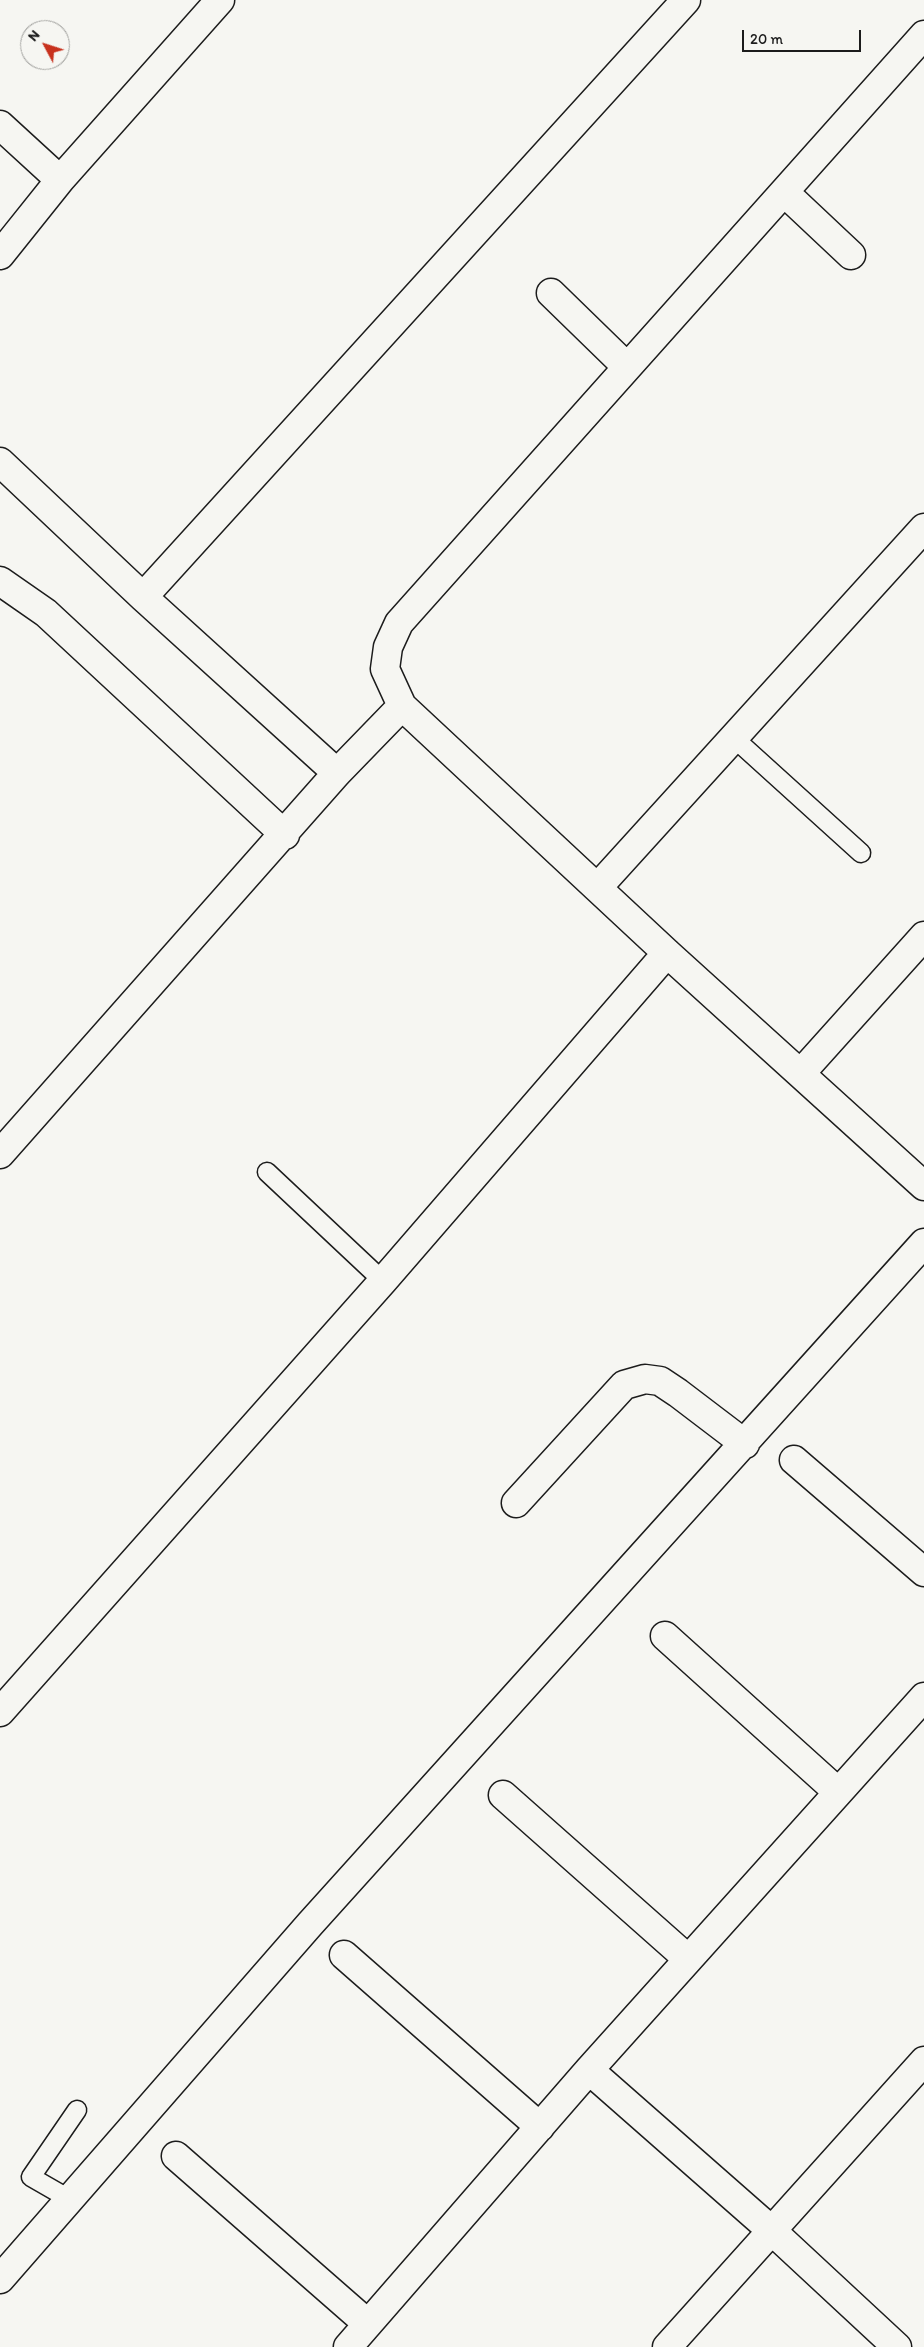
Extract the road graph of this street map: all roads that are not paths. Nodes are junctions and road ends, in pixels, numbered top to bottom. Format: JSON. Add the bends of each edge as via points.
{"nodes":[{"id":1,"x":220,"y":0,"type":"edge"},
{"id":2,"x":686,"y":0,"type":"edge"},
{"id":3,"x":924,"y":34,"type":"edge"},
{"id":4,"x":0,"y":125,"type":"edge"},
{"id":5,"x":60,"y":180,"type":"junction"},
{"id":6,"x":784,"y":192,"type":"junction"},
{"id":7,"x":0,"y":255,"type":"edge"},
{"id":8,"x":851,"y":255,"type":"dead end"},
{"id":9,"x":551,"y":293,"type":"dead end"},
{"id":10,"x":627,"y":367,"type":"junction"},
{"id":11,"x":0,"y":462,"type":"edge"},
{"id":12,"x":924,"y":528,"type":"edge"},
{"id":13,"x":0,"y":581,"type":"edge"},
{"id":14,"x":143,"y":597,"type":"junction"},
{"id":15,"x":402,"y":706,"type":"junction"},
{"id":16,"x":734,"y":738,"type":"junction"},
{"id":17,"x":337,"y":773,"type":"junction"},
{"id":18,"x":284,"y":835,"type":"junction"},
{"id":19,"x":861,"y":853,"type":"dead end"},
{"id":20,"x":598,"y":887,"type":"junction"},
{"id":21,"x":924,"y":936,"type":"edge"},
{"id":22,"x":667,"y":953,"type":"junction"},
{"id":23,"x":800,"y":1072,"type":"junction"},
{"id":24,"x":0,"y":1154,"type":"edge"},
{"id":25,"x":267,"y":1172,"type":"dead end"},
{"id":26,"x":924,"y":1186,"type":"edge"},
{"id":27,"x":924,"y":1243,"type":"edge"},
{"id":28,"x":383,"y":1281,"type":"junction"},
{"id":29,"x":745,"y":1444,"type":"junction"},
{"id":30,"x":794,"y":1460,"type":"dead end"},
{"id":31,"x":516,"y":1503,"type":"dead end"},
{"id":32,"x":924,"y":1572,"type":"edge"},
{"id":33,"x":665,"y":1636,"type":"dead end"},
{"id":34,"x":924,"y":1697,"type":"edge"},
{"id":35,"x":0,"y":1712,"type":"edge"},
{"id":36,"x":838,"y":1792,"type":"junction"},
{"id":37,"x":503,"y":1795,"type":"dead end"},
{"id":38,"x":344,"y":1955,"type":"dead end"},
{"id":39,"x":688,"y":1959,"type":"junction"},
{"id":40,"x":924,"y":2061,"type":"edge"},
{"id":41,"x":589,"y":2070,"type":"junction"},
{"id":42,"x":77,"y":2110,"type":"dead end"},
{"id":43,"x":540,"y":2127,"type":"junction"},
{"id":44,"x":176,"y":2156,"type":"dead end"},
{"id":45,"x":71,"y":2200,"type":"junction"},
{"id":46,"x":771,"y":2230,"type":"junction"},
{"id":47,"x":0,"y":2279,"type":"edge"},
{"id":48,"x":368,"y":2324,"type":"junction"},
{"id":49,"x":348,"y":2347,"type":"edge"},
{"id":50,"x":667,"y":2347,"type":"edge"},
{"id":51,"x":897,"y":2347,"type":"edge"}],
"edges":[{"from":1,"to":5,"type":"street"},
{"from":2,"to":14,"type":"street"},
{"from":3,"to":6,"type":"street"},
{"from":4,"to":5,"type":"street"},
{"from":5,"to":7,"type":"street"},
{"from":6,"to":8,"type":"street"},
{"from":6,"to":10,"type":"street"},
{"from":9,"to":10,"type":"street"},
{"from":10,"to":15,"type":"street","via":[[399,623],[388,647],[385,669]]},
{"from":11,"to":14,"type":"street"},
{"from":12,"to":16,"type":"street"},
{"from":13,"to":18,"type":"street","via":[[46,613]]},
{"from":14,"to":17,"type":"street"},
{"from":15,"to":17,"type":"street"},
{"from":15,"to":20,"type":"street"},
{"from":16,"to":19,"type":"lane"},
{"from":16,"to":20,"type":"street"},
{"from":17,"to":18,"type":"street"},
{"from":18,"to":24,"type":"street"},
{"from":20,"to":22,"type":"street"},
{"from":21,"to":23,"type":"street"},
{"from":22,"to":23,"type":"street"},
{"from":22,"to":28,"type":"street"},
{"from":23,"to":26,"type":"street"},
{"from":25,"to":28,"type":"lane"},
{"from":27,"to":29,"type":"street"},
{"from":28,"to":35,"type":"street"},
{"from":29,"to":31,"type":"street","via":[[660,1381],[645,1378],[624,1385]]},
{"from":29,"to":45,"type":"street","via":[[310,1924]]},
{"from":30,"to":32,"type":"street"},
{"from":33,"to":36,"type":"street"},
{"from":34,"to":36,"type":"street"},
{"from":36,"to":39,"type":"street"},
{"from":37,"to":39,"type":"street"},
{"from":38,"to":43,"type":"street"},
{"from":39,"to":41,"type":"street"},
{"from":40,"to":46,"type":"street"},
{"from":41,"to":43,"type":"street"},
{"from":41,"to":46,"type":"street"},
{"from":42,"to":45,"type":"lane","via":[[31,2177]]},
{"from":43,"to":48,"type":"street"},
{"from":44,"to":48,"type":"street"},
{"from":45,"to":47,"type":"street"},
{"from":46,"to":50,"type":"street"},
{"from":46,"to":51,"type":"street"},
{"from":48,"to":49,"type":"street"}]}
